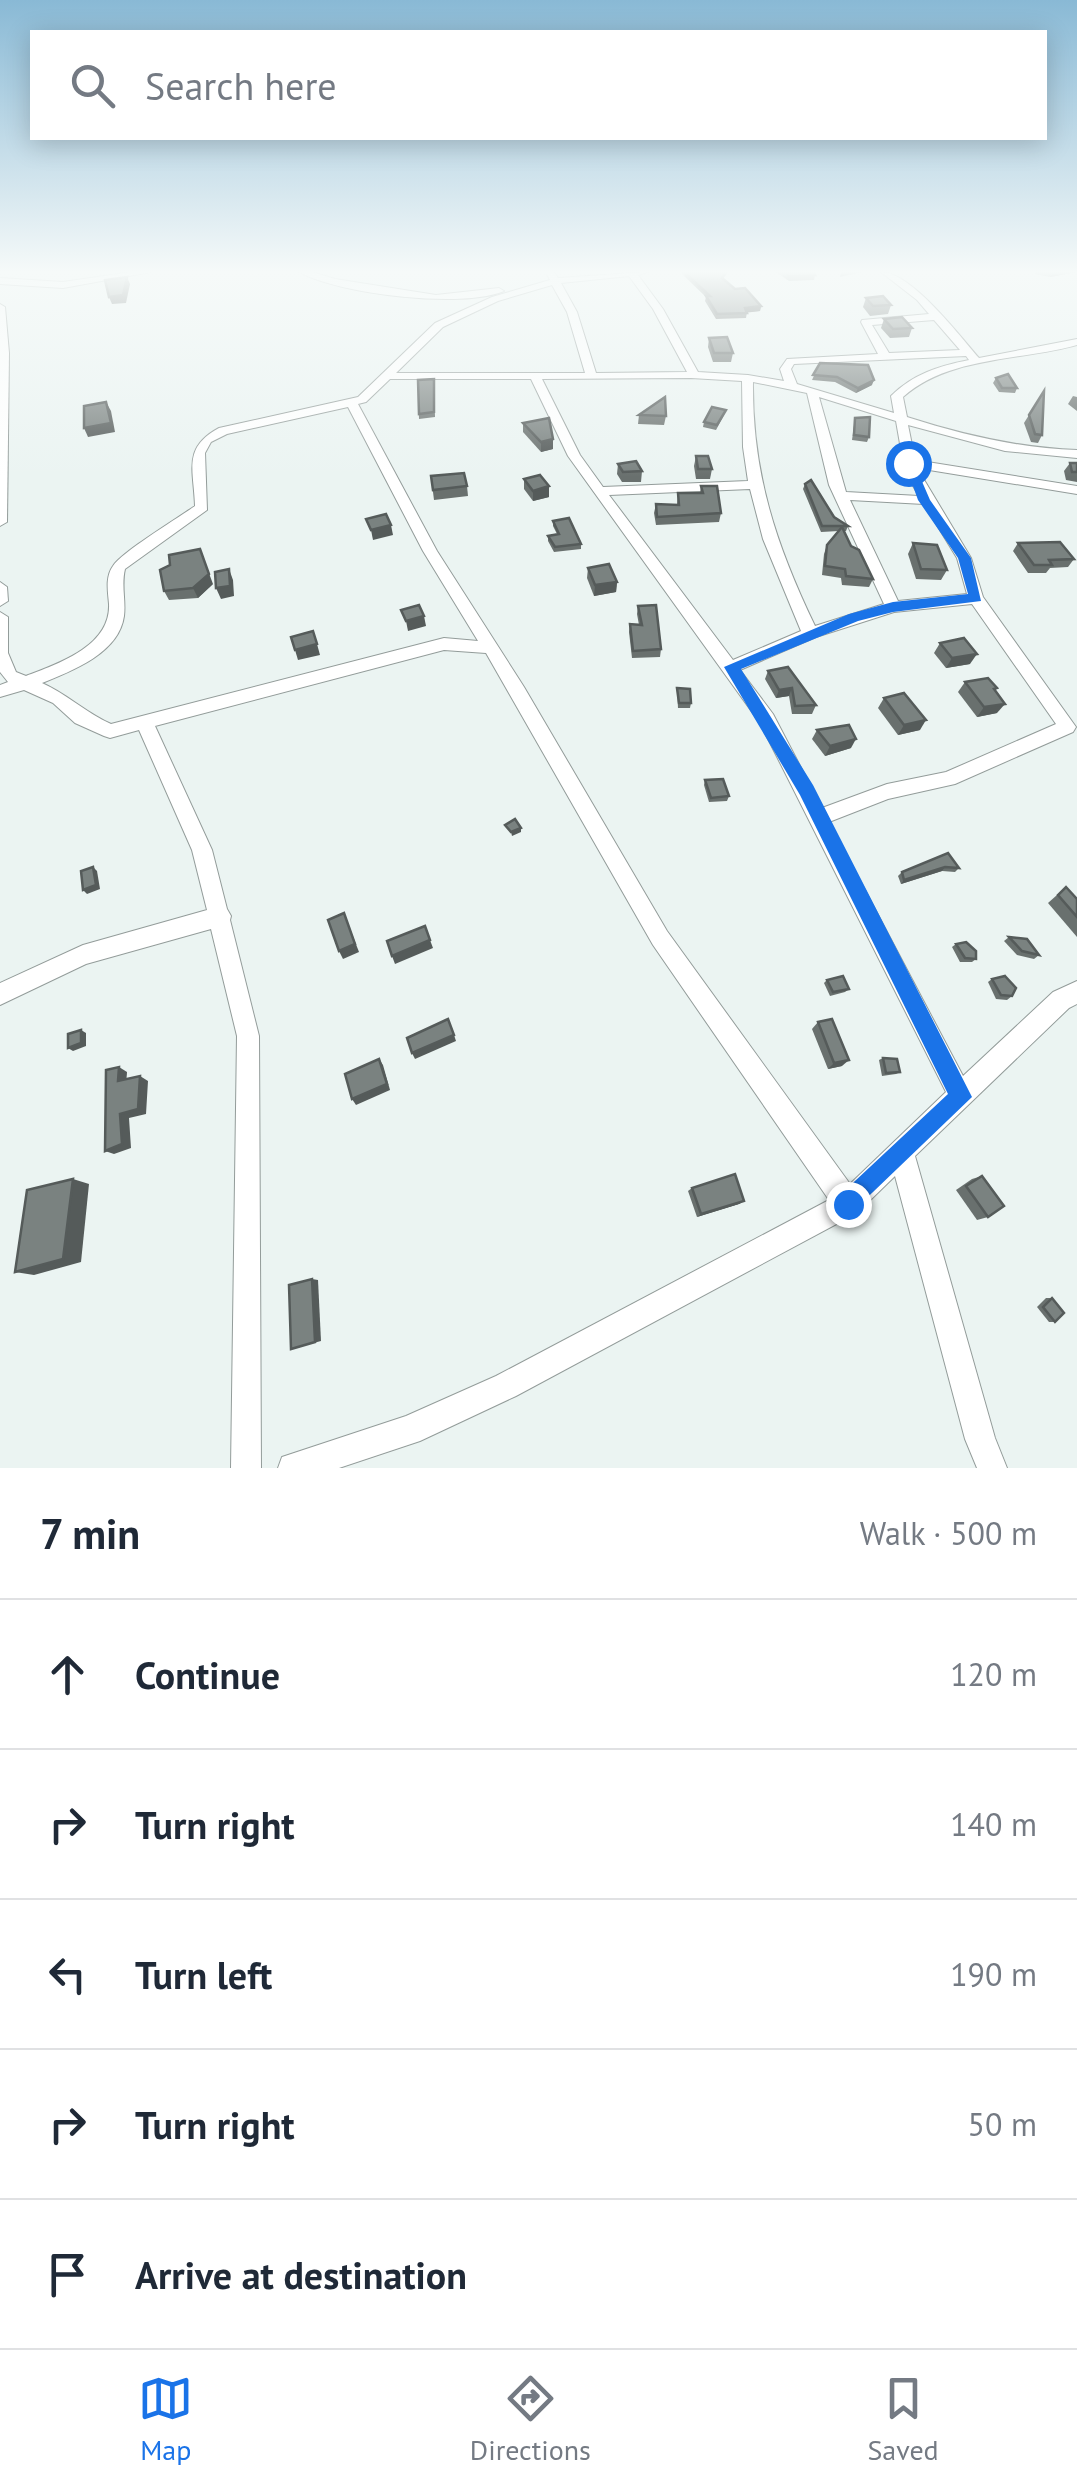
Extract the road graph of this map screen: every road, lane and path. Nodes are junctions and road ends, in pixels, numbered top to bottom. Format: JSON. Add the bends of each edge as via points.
{"nodes":[{"id":1,"x":3,"y":341,"type":"edge"},
{"id":2,"x":423,"y":341,"type":"edge"},
{"id":3,"x":582,"y":341,"type":"edge"},
{"id":4,"x":675,"y":341,"type":"edge"},
{"id":5,"x":876,"y":341,"type":"edge"},
{"id":6,"x":958,"y":341,"type":"edge"},
{"id":7,"x":1077,"y":342,"type":"edge"},
{"id":8,"x":886,"y":358,"type":"junction"},
{"id":9,"x":974,"y":358,"type":"junction"},
{"id":10,"x":388,"y":376,"type":"junction"},
{"id":11,"x":535,"y":376,"type":"junction"},
{"id":12,"x":592,"y":376,"type":"junction"},
{"id":13,"x":695,"y":376,"type":"junction"},
{"id":14,"x":748,"y":378,"type":"junction"},
{"id":15,"x":792,"y":386,"type":"junction"},
{"id":16,"x":812,"y":392,"type":"junction"},
{"id":17,"x":352,"y":404,"type":"junction"},
{"id":18,"x":900,"y":416,"type":"junction"},
{"id":19,"x":1077,"y":454,"type":"edge"},
{"id":20,"x":908,"y":463,"type":"junction"},
{"id":21,"x":752,"y":485,"type":"junction"},
{"id":22,"x":1077,"y":490,"type":"edge"},
{"id":23,"x":598,"y":491,"type":"junction"},
{"id":24,"x":842,"y":496,"type":"junction"},
{"id":25,"x":924,"y":500,"type":"junction"},
{"id":26,"x":0,"y":522,"type":"edge"},
{"id":27,"x":0,"y":587,"type":"edge"},
{"id":28,"x":976,"y":598,"type":"junction"},
{"id":29,"x":0,"y":602,"type":"edge"},
{"id":30,"x":893,"y":607,"type":"junction"},
{"id":31,"x":0,"y":617,"type":"edge"},
{"id":32,"x":810,"y":633,"type":"junction"},
{"id":33,"x":488,"y":647,"type":"junction"},
{"id":34,"x":732,"y":667,"type":"junction"},
{"id":35,"x":24,"y":684,"type":"junction"},
{"id":36,"x":0,"y":691,"type":"edge"},
{"id":37,"x":145,"y":724,"type":"junction"},
{"id":38,"x":1072,"y":726,"type":"edge"},
{"id":39,"x":820,"y":816,"type":"junction"},
{"id":40,"x":221,"y":916,"type":"junction"},
{"id":41,"x":1077,"y":992,"type":"edge"},
{"id":42,"x":0,"y":994,"type":"edge"},
{"id":43,"x":961,"y":1097,"type":"junction"},
{"id":44,"x":902,"y":1154,"type":"junction"},
{"id":45,"x":848,"y":1204,"type":"junction"},
{"id":46,"x":246,"y":1468,"type":"edge"},
{"id":47,"x":293,"y":1468,"type":"edge"},
{"id":48,"x":992,"y":1468,"type":"edge"}],
"edges":[{"from":1,"to":26,"type":"street"},
{"from":2,"to":10,"type":"street"},
{"from":3,"to":12,"type":"street"},
{"from":4,"to":13,"type":"street"},
{"from":5,"to":8,"type":"street"},
{"from":6,"to":9,"type":"street"},
{"from":7,"to":9,"type":"street"},
{"from":8,"to":9,"type":"street"},
{"from":8,"to":15,"type":"street","via":[[791,362],[785,370]]},
{"from":9,"to":18,"type":"street","via":[[902,390]]},
{"from":10,"to":11,"type":"street"},
{"from":10,"to":17,"type":"street"},
{"from":11,"to":12,"type":"street"},
{"from":11,"to":23,"type":"street"},
{"from":12,"to":13,"type":"street"},
{"from":13,"to":14,"type":"street"},
{"from":14,"to":15,"type":"street"},
{"from":14,"to":21,"type":"street","via":[[745,434]]},
{"from":15,"to":16,"type":"street"},
{"from":16,"to":18,"type":"street"},
{"from":16,"to":24,"type":"street"},
{"from":17,"to":33,"type":"street"},
{"from":17,"to":35,"type":"street","via":[[257,422],[206,440],[199,453],[202,507],[118,566],[112,632],[87,654]]},
{"from":18,"to":19,"type":"street","via":[[1018,450]]},
{"from":18,"to":20,"type":"street"},
{"from":20,"to":22,"type":"street"},
{"from":20,"to":25,"type":"street"},
{"from":21,"to":23,"type":"street"},
{"from":21,"to":32,"type":"street"},
{"from":23,"to":34,"type":"street"},
{"from":24,"to":25,"type":"street"},
{"from":24,"to":30,"type":"street"},
{"from":25,"to":28,"type":"street","via":[[959,548]]},
{"from":27,"to":29,"type":"street"},
{"from":28,"to":30,"type":"street"},
{"from":28,"to":38,"type":"street"},
{"from":30,"to":32,"type":"street"},
{"from":31,"to":35,"type":"street","via":[[4,667]]},
{"from":32,"to":34,"type":"street"},
{"from":33,"to":37,"type":"street","via":[[444,644]]},
{"from":33,"to":45,"type":"street","via":[[660,938]]},
{"from":34,"to":39,"type":"street"},
{"from":35,"to":36,"type":"street"},
{"from":35,"to":37,"type":"street","via":[[48,692],[94,726],[110,731]]},
{"from":37,"to":40,"type":"street","via":[[185,805]]},
{"from":38,"to":39,"type":"street","via":[[949,779]]},
{"from":39,"to":43,"type":"street"},
{"from":40,"to":42,"type":"street","via":[[83,955]]},
{"from":40,"to":46,"type":"street","via":[[250,1060]]},
{"from":41,"to":43,"type":"street"},
{"from":43,"to":44,"type":"street"},
{"from":44,"to":45,"type":"street"},
{"from":44,"to":48,"type":"street"},
{"from":45,"to":47,"type":"street","via":[[506,1386],[409,1430]]}]}
